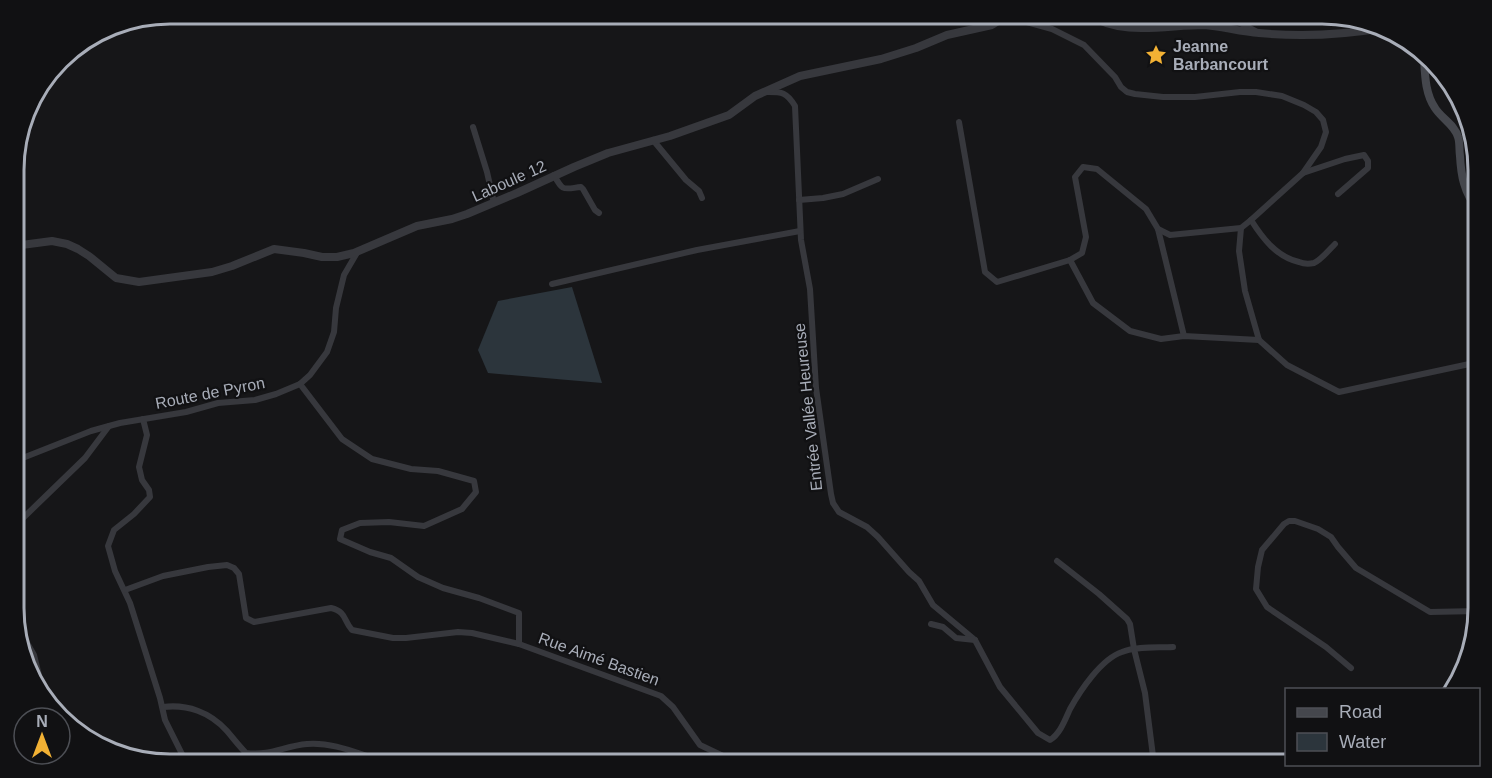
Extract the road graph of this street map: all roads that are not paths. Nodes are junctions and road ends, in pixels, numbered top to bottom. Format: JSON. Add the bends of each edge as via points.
{"nodes":[{"id":1,"x":994,"y":24,"type":"edge"},
{"id":2,"x":1036,"y":24,"type":"edge"},
{"id":3,"x":1110,"y":24,"type":"edge"},
{"id":4,"x":1243,"y":24,"type":"edge"},
{"id":5,"x":1366,"y":31,"type":"edge"},
{"id":6,"x":1260,"y":33,"type":"junction"},
{"id":7,"x":1425,"y":67,"type":"edge"},
{"id":8,"x":764,"y":92,"type":"junction"},
{"id":9,"x":959,"y":122,"type":"dead end"},
{"id":10,"x":473,"y":127,"type":"dead end"},
{"id":11,"x":653,"y":140,"type":"junction"},
{"id":12,"x":1303,"y":173,"type":"junction"},
{"id":13,"x":554,"y":175,"type":"junction"},
{"id":14,"x":878,"y":179,"type":"dead end"},
{"id":15,"x":1468,"y":192,"type":"edge"},
{"id":16,"x":1338,"y":194,"type":"dead end"},
{"id":17,"x":702,"y":198,"type":"dead end"},
{"id":18,"x":799,"y":200,"type":"junction"},
{"id":19,"x":494,"y":203,"type":"junction"},
{"id":20,"x":599,"y":213,"type":"dead end"},
{"id":21,"x":1251,"y":220,"type":"junction"},
{"id":22,"x":1240,"y":228,"type":"junction"},
{"id":23,"x":1158,"y":229,"type":"junction"},
{"id":24,"x":800,"y":231,"type":"junction"},
{"id":25,"x":1335,"y":244,"type":"dead end"},
{"id":26,"x":24,"y":245,"type":"edge"},
{"id":27,"x":359,"y":250,"type":"junction"},
{"id":28,"x":337,"y":257,"type":"junction"},
{"id":29,"x":1070,"y":260,"type":"junction"},
{"id":30,"x":346,"y":270,"type":"junction"},
{"id":31,"x":552,"y":284,"type":"dead end"},
{"id":32,"x":1184,"y":336,"type":"junction"},
{"id":33,"x":1259,"y":340,"type":"junction"},
{"id":34,"x":1468,"y":364,"type":"edge"},
{"id":35,"x":300,"y":384,"type":"junction"},
{"id":36,"x":143,"y":419,"type":"junction"},
{"id":37,"x":110,"y":426,"type":"junction"},
{"id":38,"x":24,"y":457,"type":"edge"},
{"id":39,"x":24,"y":517,"type":"edge"},
{"id":40,"x":1057,"y":561,"type":"dead end"},
{"id":41,"x":125,"y":590,"type":"junction"},
{"id":42,"x":1468,"y":611,"type":"edge"},
{"id":43,"x":932,"y":624,"type":"dead end"},
{"id":44,"x":975,"y":640,"type":"junction"},
{"id":45,"x":519,"y":644,"type":"junction"},
{"id":46,"x":29,"y":647,"type":"edge"},
{"id":47,"x":1173,"y":647,"type":"dead end"},
{"id":48,"x":1134,"y":649,"type":"junction"},
{"id":49,"x":1351,"y":668,"type":"dead end"},
{"id":50,"x":38,"y":670,"type":"edge"},
{"id":51,"x":163,"y":707,"type":"junction"},
{"id":52,"x":182,"y":754,"type":"edge"},
{"id":53,"x":362,"y":754,"type":"edge"},
{"id":54,"x":718,"y":754,"type":"edge"},
{"id":55,"x":1153,"y":754,"type":"edge"}],
"edges":[{"from":1,"to":8,"type":"street","name":"Laboule 12","via":[[947,35],[881,59],[800,76]]},
{"from":2,"to":12,"type":"street","via":[[1084,45],[1127,92],[1195,97],[1256,92],[1304,105],[1323,120],[1326,132]]},
{"from":3,"to":6,"type":"street","via":[[1207,25]]},
{"from":4,"to":6,"type":"street"},
{"from":5,"to":6,"type":"street"},
{"from":7,"to":15,"type":"main road","via":[[1429,97],[1458,135],[1461,170]]},
{"from":8,"to":11,"type":"street","name":"Laboule 12","via":[[729,115]]},
{"from":8,"to":18,"type":"street","name":"Entrée Vallée Heureuse","via":[[790,97],[795,106]]},
{"from":9,"to":29,"type":"street","via":[[985,272],[997,282]]},
{"from":10,"to":19,"type":"street"},
{"from":11,"to":13,"type":"street","name":"Laboule 12"},
{"from":11,"to":17,"type":"street"},
{"from":12,"to":16,"type":"street","via":[[1364,155],[1368,168]]},
{"from":12,"to":21,"type":"street"},
{"from":13,"to":19,"type":"street","name":"Laboule 12"},
{"from":13,"to":20,"type":"street","via":[[564,189],[581,187]]},
{"from":14,"to":18,"type":"street","via":[[843,194]]},
{"from":18,"to":24,"type":"street","name":"Entrée Vallée Heureuse"},
{"from":19,"to":27,"type":"street","name":"Laboule 12","via":[[452,219],[417,226]]},
{"from":21,"to":22,"type":"street"},
{"from":21,"to":25,"type":"street","via":[[1279,254],[1304,264],[1314,262]]},
{"from":22,"to":23,"type":"street","via":[[1170,235]]},
{"from":22,"to":33,"type":"street","via":[[1245,291]]},
{"from":23,"to":29,"type":"street","via":[[1146,209],[1097,169],[1083,168],[1075,177],[1086,237],[1082,253]]},
{"from":23,"to":32,"type":"street"},
{"from":24,"to":31,"type":"street"},
{"from":24,"to":44,"type":"street","name":"Entrée Vallée Heureuse","via":[[810,289],[816,388],[833,502],[839,512],[878,537],[919,581],[933,605]]},
{"from":26,"to":28,"type":"street","name":"Laboule 12","via":[[52,241],[67,244],[116,278],[139,282],[212,272],[274,249]]},
{"from":27,"to":28,"type":"street","name":"Laboule 12"},
{"from":27,"to":30,"type":"street","name":"Route de Pyron"},
{"from":28,"to":30,"type":"street"},
{"from":29,"to":32,"type":"street","via":[[1093,303],[1130,331],[1161,339]]},
{"from":30,"to":35,"type":"street","name":"Route de Pyron","via":[[327,352]]},
{"from":32,"to":33,"type":"street"},
{"from":33,"to":34,"type":"street","via":[[1287,365],[1339,392]]},
{"from":35,"to":36,"type":"street","name":"Route de Pyron","via":[[255,400],[218,403]]},
{"from":35,"to":45,"type":"street","name":"Rue Aimé Bastien","via":[[342,439],[372,459],[474,481],[476,492],[462,509],[439,520],[424,526],[360,523],[342,530],[340,539],[391,558],[442,588],[519,613]]},
{"from":36,"to":37,"type":"street","name":"Route de Pyron"},
{"from":36,"to":41,"type":"street","via":[[147,435],[139,467],[150,496],[114,530],[108,546]]},
{"from":37,"to":38,"type":"street","name":"Route de Pyron"},
{"from":37,"to":39,"type":"street","via":[[85,458]]},
{"from":40,"to":48,"type":"street","via":[[1127,620]]},
{"from":41,"to":45,"type":"street","via":[[163,576],[227,565],[239,574],[246,618],[254,622],[331,608],[339,610],[352,630],[393,638],[458,632]]},
{"from":41,"to":51,"type":"street"},
{"from":42,"to":49,"type":"street","via":[[1430,612],[1356,568],[1331,537],[1289,521],[1263,550],[1256,589],[1267,607]]},
{"from":43,"to":44,"type":"street","via":[[956,638]]},
{"from":44,"to":48,"type":"street","name":"Entrée Vallée Heureuse","via":[[999,687],[1038,733],[1050,740],[1061,728],[1078,693],[1100,667],[1120,652]]},
{"from":45,"to":54,"type":"street","name":"Rue Aimé Bastien","via":[[661,696],[700,746]]},
{"from":46,"to":50,"type":"street"},
{"from":47,"to":48,"type":"street"},
{"from":48,"to":55,"type":"street","via":[[1145,693]]},
{"from":51,"to":52,"type":"street"},
{"from":51,"to":53,"type":"street","via":[[194,709],[209,717],[246,753],[268,753],[307,744]]}]}
